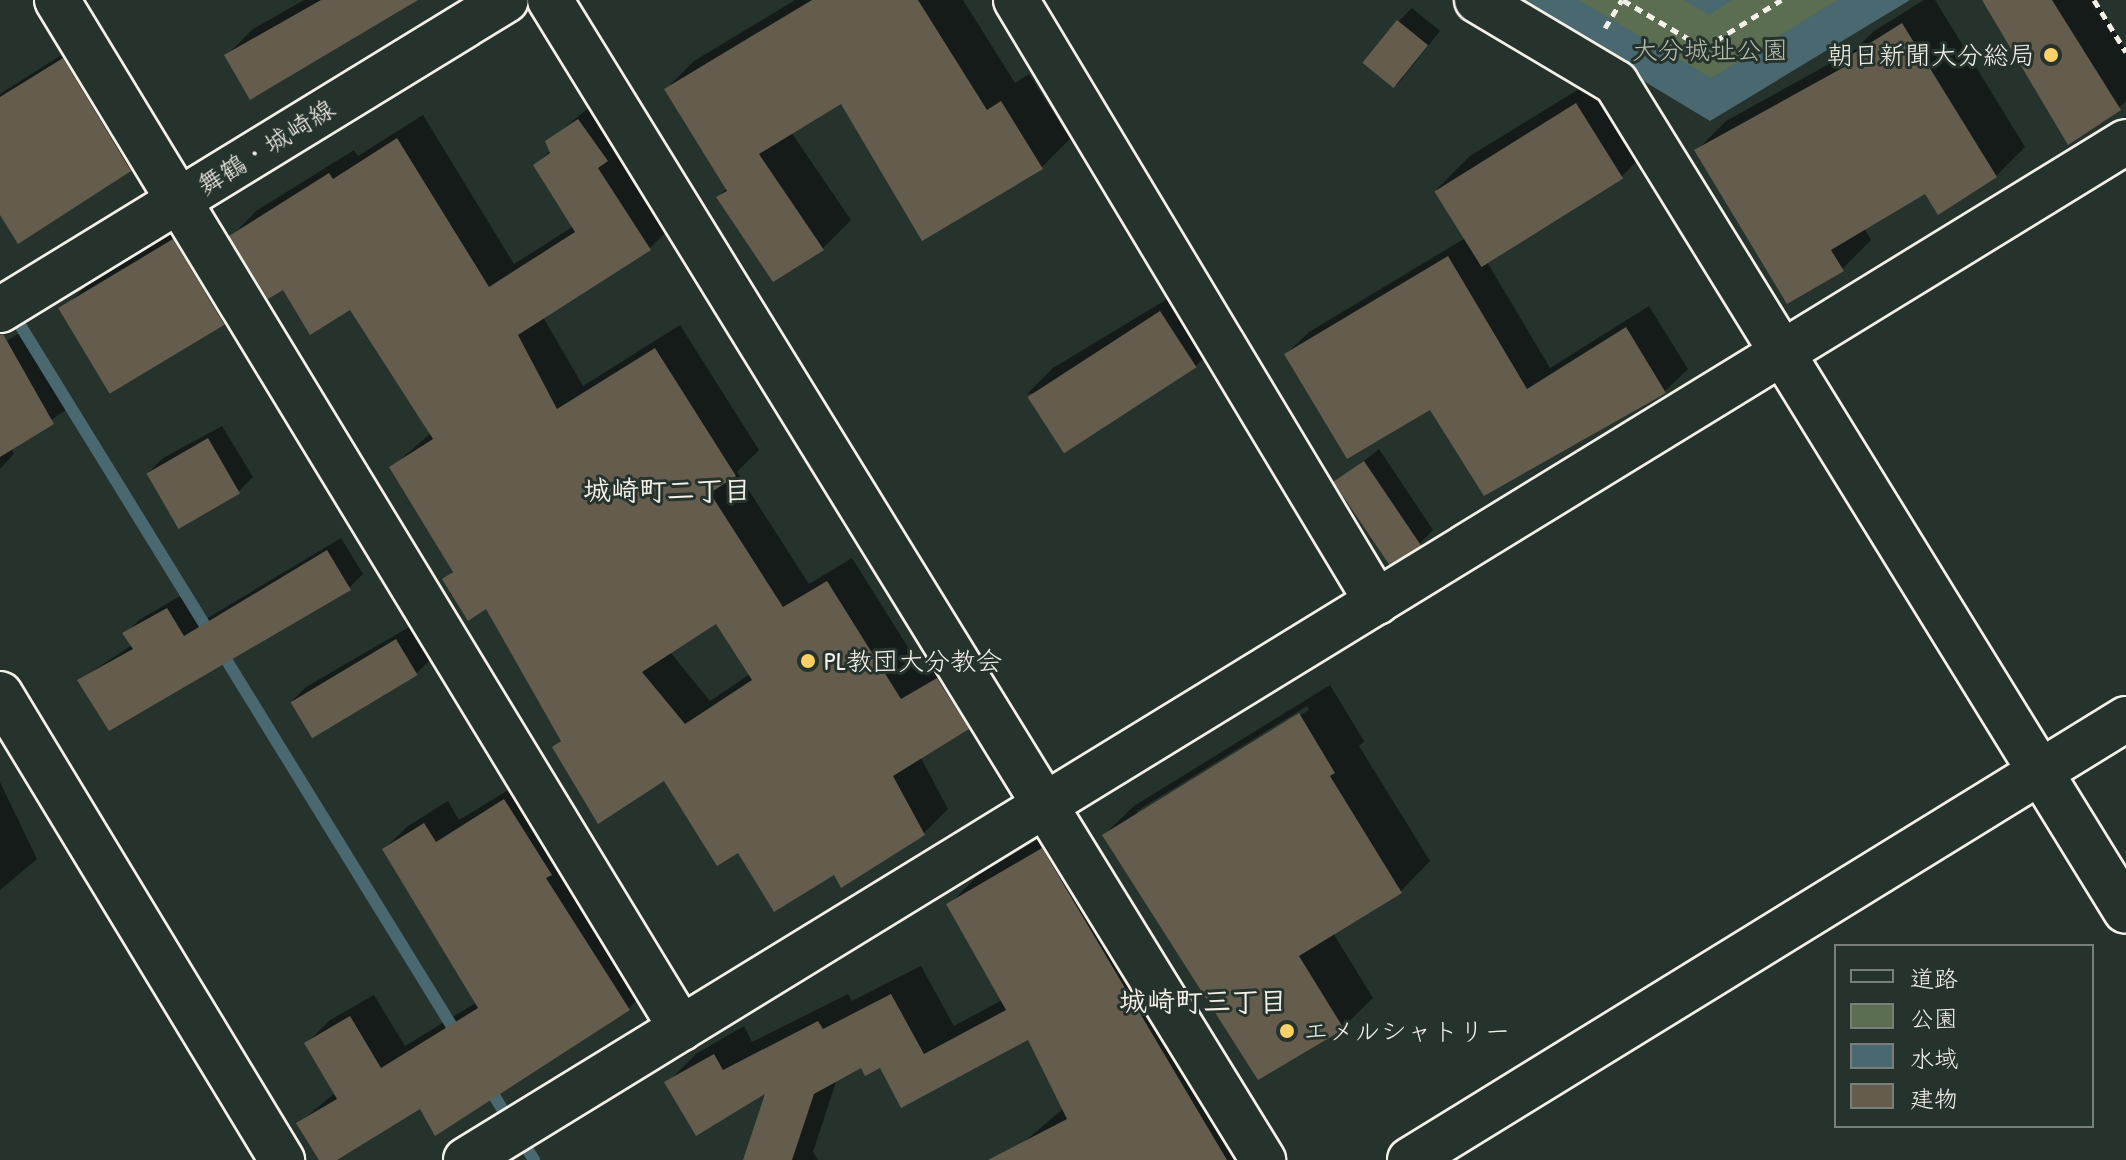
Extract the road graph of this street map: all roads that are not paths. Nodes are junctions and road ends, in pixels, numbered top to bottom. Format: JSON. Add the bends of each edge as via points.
{"nodes":[{"id":1,"x":57,"y":0,"type":"edge"},
{"id":2,"x":506,"y":0,"type":"edge"},
{"id":3,"x":550,"y":0,"type":"edge"},
{"id":4,"x":1016,"y":0,"type":"edge"},
{"id":5,"x":1477,"y":0,"type":"edge"},
{"id":6,"x":2126,"y":142,"type":"edge"},
{"id":7,"x":177,"y":201,"type":"junction"},
{"id":8,"x":13,"y":302,"type":"edge"},
{"id":9,"x":1781,"y":354,"type":"junction"},
{"id":10,"x":1377,"y":602,"type":"junction"},
{"id":11,"x":0,"y":694,"type":"edge"},
{"id":12,"x":2126,"y":719,"type":"edge"},
{"id":13,"x":2040,"y":772,"type":"junction"},
{"id":14,"x":1045,"y":804,"type":"junction"},
{"id":15,"x":2126,"y":911,"type":"edge"},
{"id":16,"x":681,"y":1028,"type":"junction"},
{"id":17,"x":500,"y":1138,"type":"edge"},
{"id":18,"x":282,"y":1160,"type":"edge"},
{"id":19,"x":1263,"y":1160,"type":"edge"},
{"id":20,"x":1410,"y":1160,"type":"edge"}],
"edges":[{"from":1,"to":7,"type":"street"},
{"from":2,"to":7,"type":"street","name":"舞鶴・城崎線"},
{"from":3,"to":14,"type":"street"},
{"from":4,"to":10,"type":"street"},
{"from":5,"to":9,"type":"street","via":[[1616,83]]},
{"from":6,"to":9,"type":"street"},
{"from":7,"to":8,"type":"street","name":"舞鶴・城崎線"},
{"from":7,"to":16,"type":"street"},
{"from":9,"to":10,"type":"street"},
{"from":9,"to":13,"type":"street"},
{"from":10,"to":14,"type":"street"},
{"from":11,"to":18,"type":"street"},
{"from":12,"to":13,"type":"street"},
{"from":13,"to":15,"type":"street"},
{"from":13,"to":20,"type":"street"},
{"from":14,"to":16,"type":"street"},
{"from":14,"to":19,"type":"street"},
{"from":16,"to":17,"type":"street"}]}
